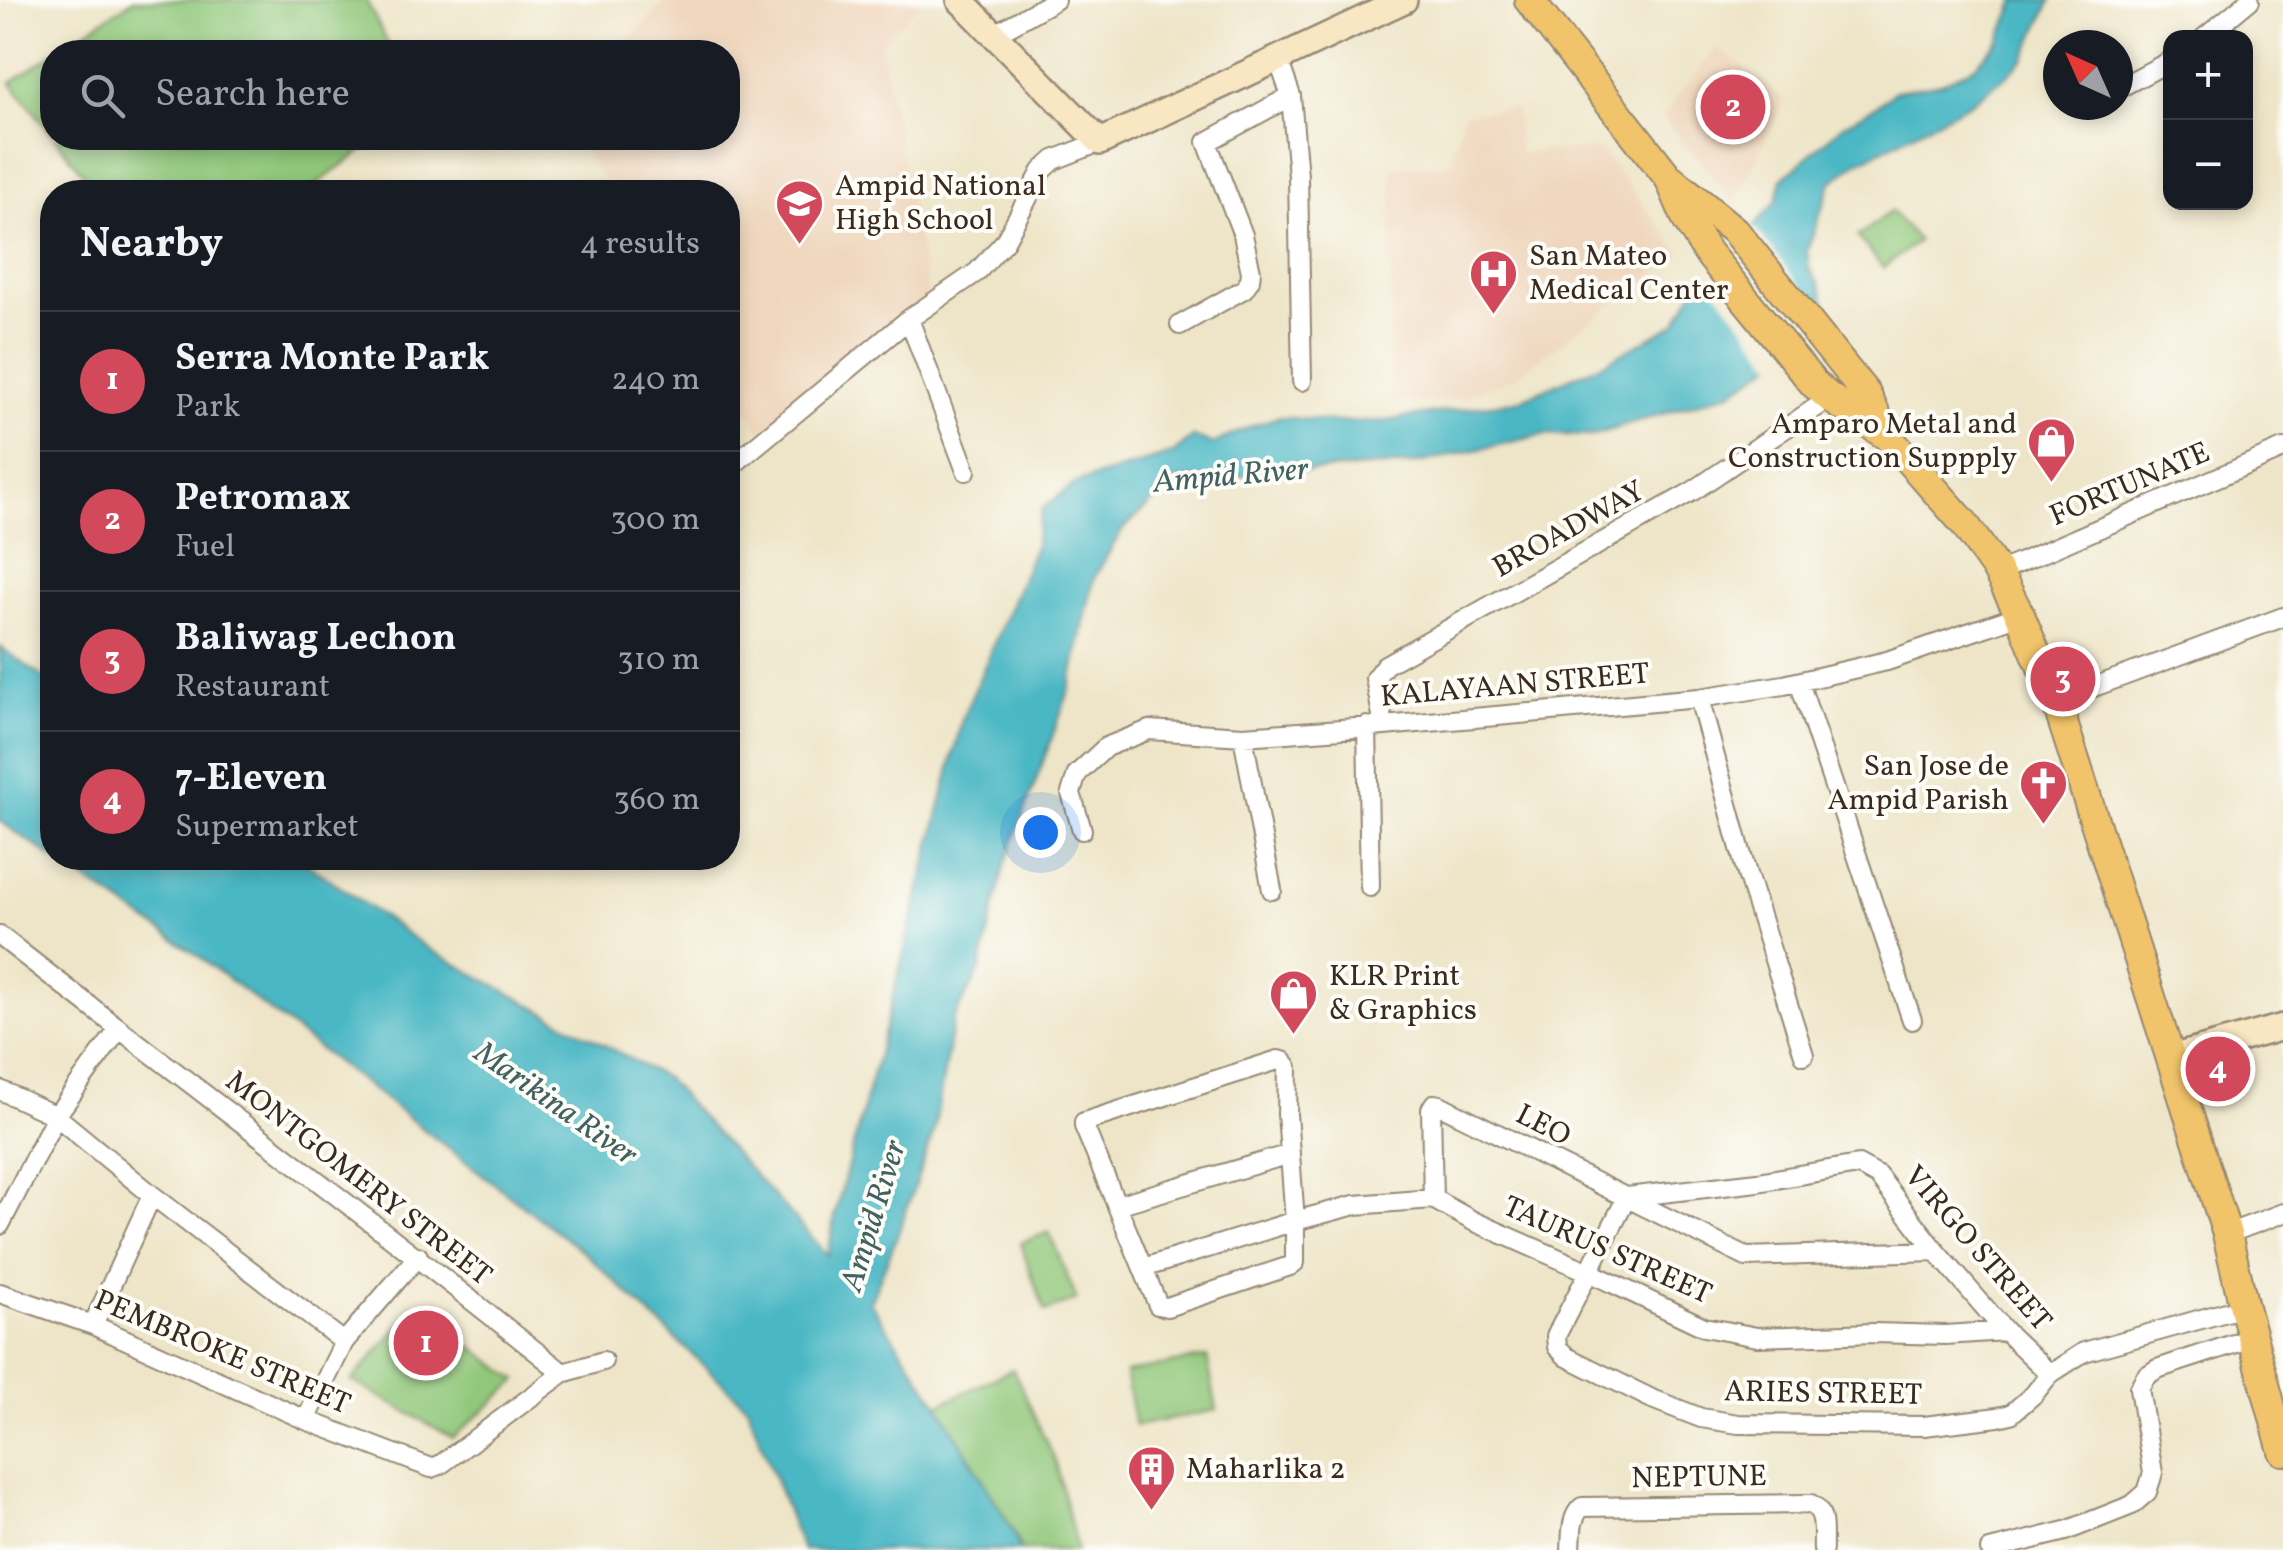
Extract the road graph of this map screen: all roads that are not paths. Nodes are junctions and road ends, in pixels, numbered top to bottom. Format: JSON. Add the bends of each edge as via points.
{"nodes":[{"id":1,"x":960,"y":0,"type":"edge"},
{"id":2,"x":1055,"y":0,"type":"edge"},
{"id":3,"x":1404,"y":0,"type":"edge"},
{"id":4,"x":1529,"y":0,"type":"edge"},
{"id":5,"x":2250,"y":0,"type":"edge"},
{"id":6,"x":2214,"y":30,"type":"edge"},
{"id":7,"x":995,"y":34,"type":"junction"},
{"id":8,"x":1278,"y":59,"type":"junction"},
{"id":9,"x":2163,"y":64,"type":"edge"},
{"id":10,"x":2133,"y":80,"type":"edge"},
{"id":11,"x":1291,"y":96,"type":"junction"},
{"id":12,"x":1100,"y":142,"type":"junction"},
{"id":13,"x":1669,"y":178,"type":"junction"},
{"id":14,"x":909,"y":319,"type":"junction"},
{"id":15,"x":1180,"y":325,"type":"dead end"},
{"id":16,"x":1302,"y":381,"type":"dead end"},
{"id":17,"x":1822,"y":391,"type":"junction"},
{"id":18,"x":1887,"y":436,"type":"junction"},
{"id":19,"x":2283,"y":449,"type":"edge"},
{"id":20,"x":740,"y":459,"type":"edge"},
{"id":21,"x":966,"y":471,"type":"dead end"},
{"id":22,"x":1998,"y":572,"type":"junction"},
{"id":23,"x":2020,"y":616,"type":"junction"},
{"id":24,"x":2283,"y":617,"type":"edge"},
{"id":25,"x":1798,"y":682,"type":"junction"},
{"id":26,"x":1699,"y":698,"type":"junction"},
{"id":27,"x":2056,"y":701,"type":"junction"},
{"id":28,"x":1375,"y":726,"type":"junction"},
{"id":29,"x":1244,"y":736,"type":"junction"},
{"id":30,"x":1082,"y":830,"type":"dead end"},
{"id":31,"x":1370,"y":887,"type":"dead end"},
{"id":32,"x":1272,"y":890,"type":"dead end"},
{"id":33,"x":0,"y":936,"type":"edge"},
{"id":34,"x":1912,"y":1020,"type":"dead end"},
{"id":35,"x":2283,"y":1026,"type":"edge"},
{"id":36,"x":119,"y":1029,"type":"junction"},
{"id":37,"x":1804,"y":1055,"type":"dead end"},
{"id":38,"x":2171,"y":1058,"type":"junction"},
{"id":39,"x":0,"y":1090,"type":"edge"},
{"id":40,"x":56,"y":1116,"type":"junction"},
{"id":41,"x":1290,"y":1154,"type":"junction"},
{"id":42,"x":152,"y":1196,"type":"junction"},
{"id":43,"x":1627,"y":1197,"type":"junction"},
{"id":44,"x":1433,"y":1199,"type":"junction"},
{"id":45,"x":1117,"y":1205,"type":"junction"},
{"id":46,"x":2283,"y":1213,"type":"edge"},
{"id":47,"x":1295,"y":1221,"type":"junction"},
{"id":48,"x":0,"y":1225,"type":"edge"},
{"id":49,"x":2227,"y":1234,"type":"junction"},
{"id":50,"x":1936,"y":1251,"type":"junction"},
{"id":51,"x":418,"y":1256,"type":"junction"},
{"id":52,"x":1142,"y":1268,"type":"junction"},
{"id":53,"x":1589,"y":1272,"type":"junction"},
{"id":54,"x":0,"y":1293,"type":"edge"},
{"id":55,"x":2244,"y":1307,"type":"junction"},
{"id":56,"x":93,"y":1326,"type":"junction"},
{"id":57,"x":2005,"y":1331,"type":"junction"},
{"id":58,"x":2252,"y":1338,"type":"junction"},
{"id":59,"x":344,"y":1342,"type":"junction"},
{"id":60,"x":602,"y":1361,"type":"dead end"},
{"id":61,"x":563,"y":1373,"type":"junction"},
{"id":62,"x":2050,"y":1374,"type":"junction"},
{"id":63,"x":306,"y":1420,"type":"junction"},
{"id":64,"x":2283,"y":1451,"type":"edge"},
{"id":65,"x":2068,"y":1540,"type":"edge"},
{"id":66,"x":1571,"y":1550,"type":"edge"},
{"id":67,"x":1823,"y":1550,"type":"edge"},
{"id":68,"x":1990,"y":1550,"type":"edge"}],
"edges":[{"from":1,"to":7,"type":"street"},
{"from":2,"to":7,"type":"street"},
{"from":3,"to":8,"type":"street"},
{"from":4,"to":13,"type":"main road"},
{"from":5,"to":6,"type":"street"},
{"from":7,"to":12,"type":"street"},
{"from":8,"to":11,"type":"street"},
{"from":8,"to":12,"type":"street"},
{"from":9,"to":10,"type":"street"},
{"from":11,"to":15,"type":"street","via":[[1207,142],[1243,235],[1250,280]]},
{"from":11,"to":16,"type":"street"},
{"from":12,"to":14,"type":"street","via":[[1042,171],[1005,241],[977,272]]},
{"from":13,"to":17,"type":"main road","via":[[1707,252]]},
{"from":13,"to":18,"type":"main road","via":[[1735,231],[1866,394]]},
{"from":14,"to":20,"type":"street"},
{"from":14,"to":21,"type":"street"},
{"from":17,"to":18,"type":"main road"},
{"from":17,"to":28,"type":"street","name":"BROADWAY","via":[[1694,491],[1385,664],[1374,678]]},
{"from":18,"to":22,"type":"main road"},
{"from":19,"to":22,"type":"street","name":"FORTUNATE"},
{"from":22,"to":23,"type":"main road"},
{"from":23,"to":25,"type":"street","name":"KALAYAAN STREET","via":[[1887,662]]},
{"from":23,"to":27,"type":"main road"},
{"from":24,"to":27,"type":"street"},
{"from":25,"to":26,"type":"street","name":"KALAYAAN STREET"},
{"from":25,"to":34,"type":"street"},
{"from":26,"to":28,"type":"street","name":"KALAYAAN STREET"},
{"from":26,"to":37,"type":"street"},
{"from":27,"to":38,"type":"main road"},
{"from":28,"to":29,"type":"street","name":"KALAYAAN STREET"},
{"from":28,"to":31,"type":"street","name":"BROADWAY"},
{"from":29,"to":30,"type":"street","name":"KALAYAAN STREET","via":[[1150,730],[1106,747],[1077,774],[1071,793]]},
{"from":29,"to":32,"type":"street"},
{"from":33,"to":36,"type":"street","name":"MONTGOMERY STREET"},
{"from":35,"to":38,"type":"street"},
{"from":36,"to":40,"type":"street"},
{"from":36,"to":51,"type":"street","name":"MONTGOMERY STREET"},
{"from":38,"to":49,"type":"main road"},
{"from":39,"to":40,"type":"street"},
{"from":40,"to":42,"type":"street"},
{"from":40,"to":48,"type":"street"},
{"from":41,"to":45,"type":"street"},
{"from":41,"to":45,"type":"street","via":[[1288,1067],[1278,1060],[1087,1119],[1084,1126]]},
{"from":41,"to":47,"type":"street"},
{"from":42,"to":56,"type":"street"},
{"from":42,"to":59,"type":"street"},
{"from":43,"to":44,"type":"street","name":"LEO","via":[[1434,1104]]},
{"from":43,"to":50,"type":"street","name":"LEO","via":[[1746,1257]]},
{"from":43,"to":50,"type":"street","name":"VIRGO STREET","via":[[1858,1165],[1878,1176]]},
{"from":43,"to":53,"type":"street"},
{"from":44,"to":47,"type":"street","via":[[1355,1205]]},
{"from":44,"to":53,"type":"street","name":"TAURUS STREET"},
{"from":45,"to":52,"type":"street"},
{"from":46,"to":49,"type":"street"},
{"from":47,"to":52,"type":"street"},
{"from":47,"to":52,"type":"street","via":[[1290,1266],[1166,1306],[1158,1304]]},
{"from":49,"to":55,"type":"main road"},
{"from":50,"to":57,"type":"street","name":"VIRGO STREET"},
{"from":51,"to":59,"type":"street"},
{"from":51,"to":61,"type":"street","name":"MONTGOMERY STREET"},
{"from":53,"to":57,"type":"street","name":"TAURUS STREET","via":[[1704,1327],[1757,1337]]},
{"from":53,"to":62,"type":"street","name":"ARIES STREET","via":[[1556,1336],[1557,1347],[1652,1400],[1701,1418],[1840,1426],[1998,1418],[2023,1405]]},
{"from":54,"to":56,"type":"street","name":"PEMBROKE STREET"},
{"from":55,"to":58,"type":"main road"},
{"from":55,"to":62,"type":"street","via":[[2084,1352]]},
{"from":56,"to":63,"type":"street","name":"PEMBROKE STREET"},
{"from":57,"to":62,"type":"street","name":"VIRGO STREET"},
{"from":58,"to":64,"type":"main road"},
{"from":58,"to":65,"type":"street","via":[[2146,1376],[2139,1388],[2153,1473],[2146,1492]]},
{"from":59,"to":63,"type":"street"},
{"from":60,"to":61,"type":"street"},
{"from":61,"to":63,"type":"street","name":"PEMBROKE STREET","via":[[430,1468]]},
{"from":65,"to":68,"type":"street"},
{"from":66,"to":67,"type":"street","name":"NEPTUNE","via":[[1574,1518],[1582,1507],[1811,1504],[1821,1514]]}]}
